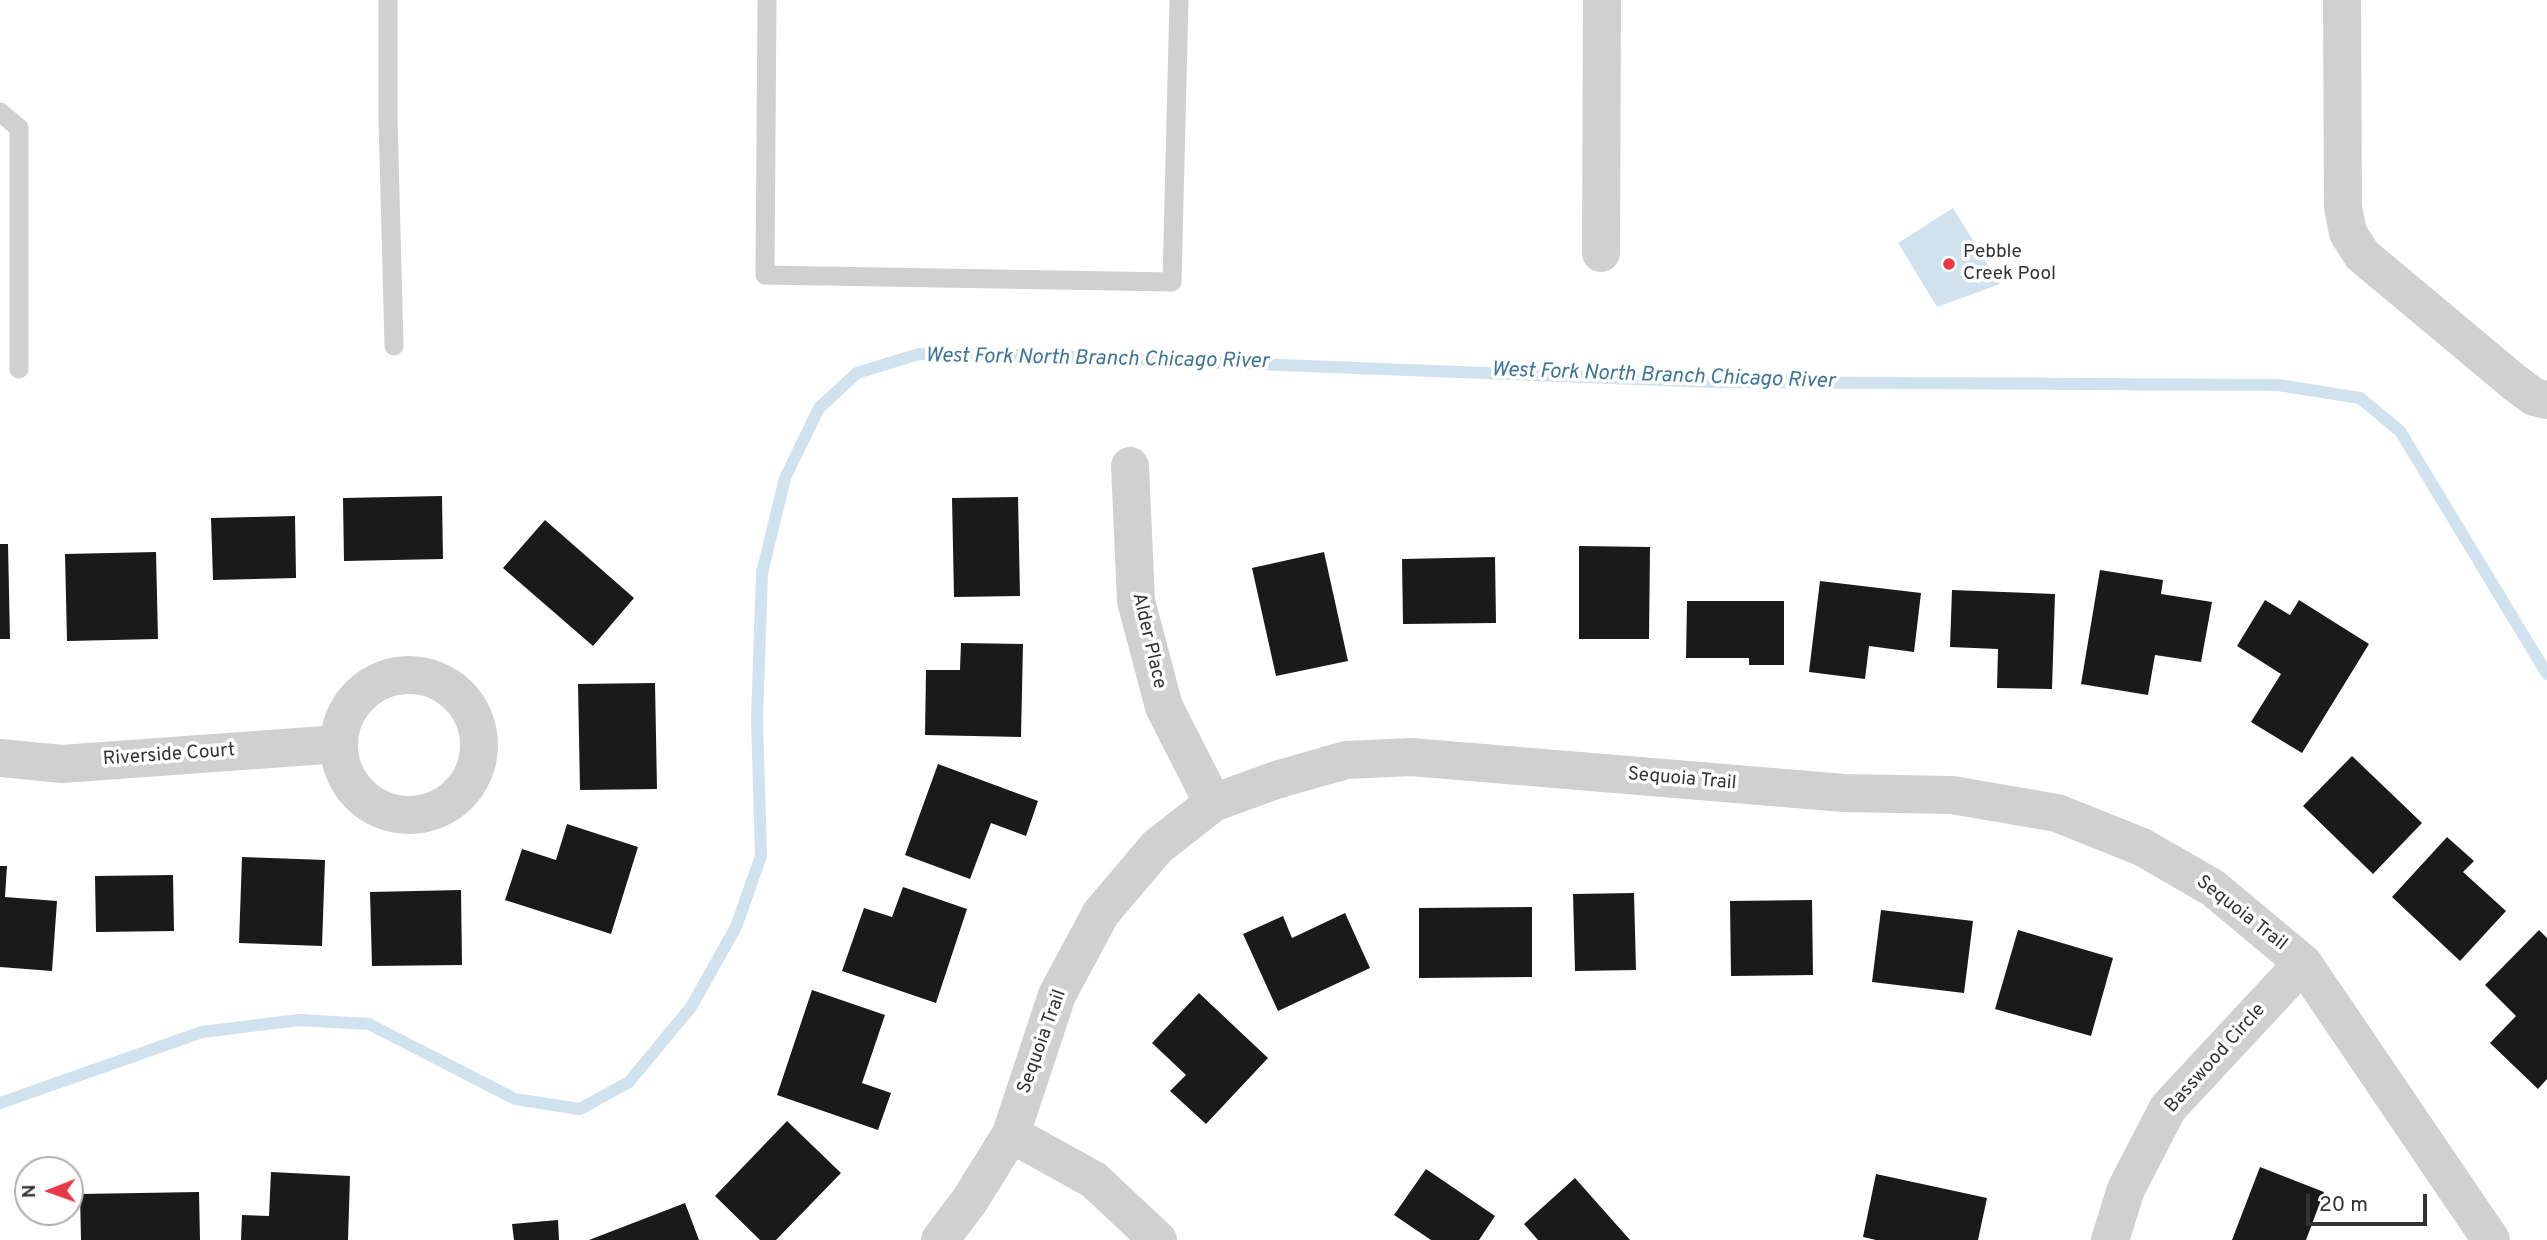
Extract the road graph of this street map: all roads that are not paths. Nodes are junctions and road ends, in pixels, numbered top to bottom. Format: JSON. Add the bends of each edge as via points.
{"nodes":[{"id":1,"x":388,"y":0,"type":"edge"},
{"id":2,"x":766,"y":0,"type":"edge"},
{"id":3,"x":1179,"y":0,"type":"edge"},
{"id":4,"x":1602,"y":0,"type":"edge"},
{"id":5,"x":2342,"y":0,"type":"edge"},
{"id":6,"x":0,"y":112,"type":"edge"},
{"id":7,"x":1601,"y":253,"type":"dead end"},
{"id":8,"x":394,"y":346,"type":"dead end"},
{"id":9,"x":19,"y":369,"type":"dead end"},
{"id":10,"x":2547,"y":400,"type":"edge"},
{"id":11,"x":1130,"y":466,"type":"dead end"},
{"id":12,"x":339,"y":744,"type":"dead end"},
{"id":13,"x":0,"y":758,"type":"edge"},
{"id":14,"x":1213,"y":803,"type":"junction"},
{"id":15,"x":2303,"y":963,"type":"junction"},
{"id":16,"x":1011,"y":1134,"type":"junction"},
{"id":17,"x":940,"y":1240,"type":"edge"},
{"id":18,"x":1158,"y":1240,"type":"edge"},
{"id":19,"x":2110,"y":1240,"type":"edge"},
{"id":20,"x":2491,"y":1240,"type":"edge"}],
"edges":[{"from":1,"to":8,"type":"lane"},
{"from":2,"to":3,"type":"lane","via":[[765,275],[1172,282]]},
{"from":4,"to":7,"type":"street"},
{"from":5,"to":10,"type":"street","via":[[2343,207],[2348,233],[2362,255],[2514,382],[2534,397]]},
{"from":6,"to":9,"type":"lane","via":[[19,128]]},
{"from":11,"to":14,"type":"street","name":"Alder Place","via":[[1136,601],[1164,707]]},
{"from":12,"to":13,"type":"street","name":"Riverside Court","via":[[62,764]]},
{"from":14,"to":15,"type":"street","name":"Sequoia Trail","via":[[1346,760],[1411,757],[1844,793],[1952,796],[2057,813],[2142,847],[2213,888]]},
{"from":14,"to":16,"type":"street","name":"Sequoia Trail","via":[[1157,847],[1101,913],[1057,995]]},
{"from":15,"to":19,"type":"street","name":"Basswood Circle","via":[[2168,1108],[2126,1189]]},
{"from":15,"to":20,"type":"street","name":"Sequoia Trail"},
{"from":16,"to":17,"type":"street","name":"Sequoia Trail"},
{"from":16,"to":18,"type":"street","via":[[1094,1180]]}]}
